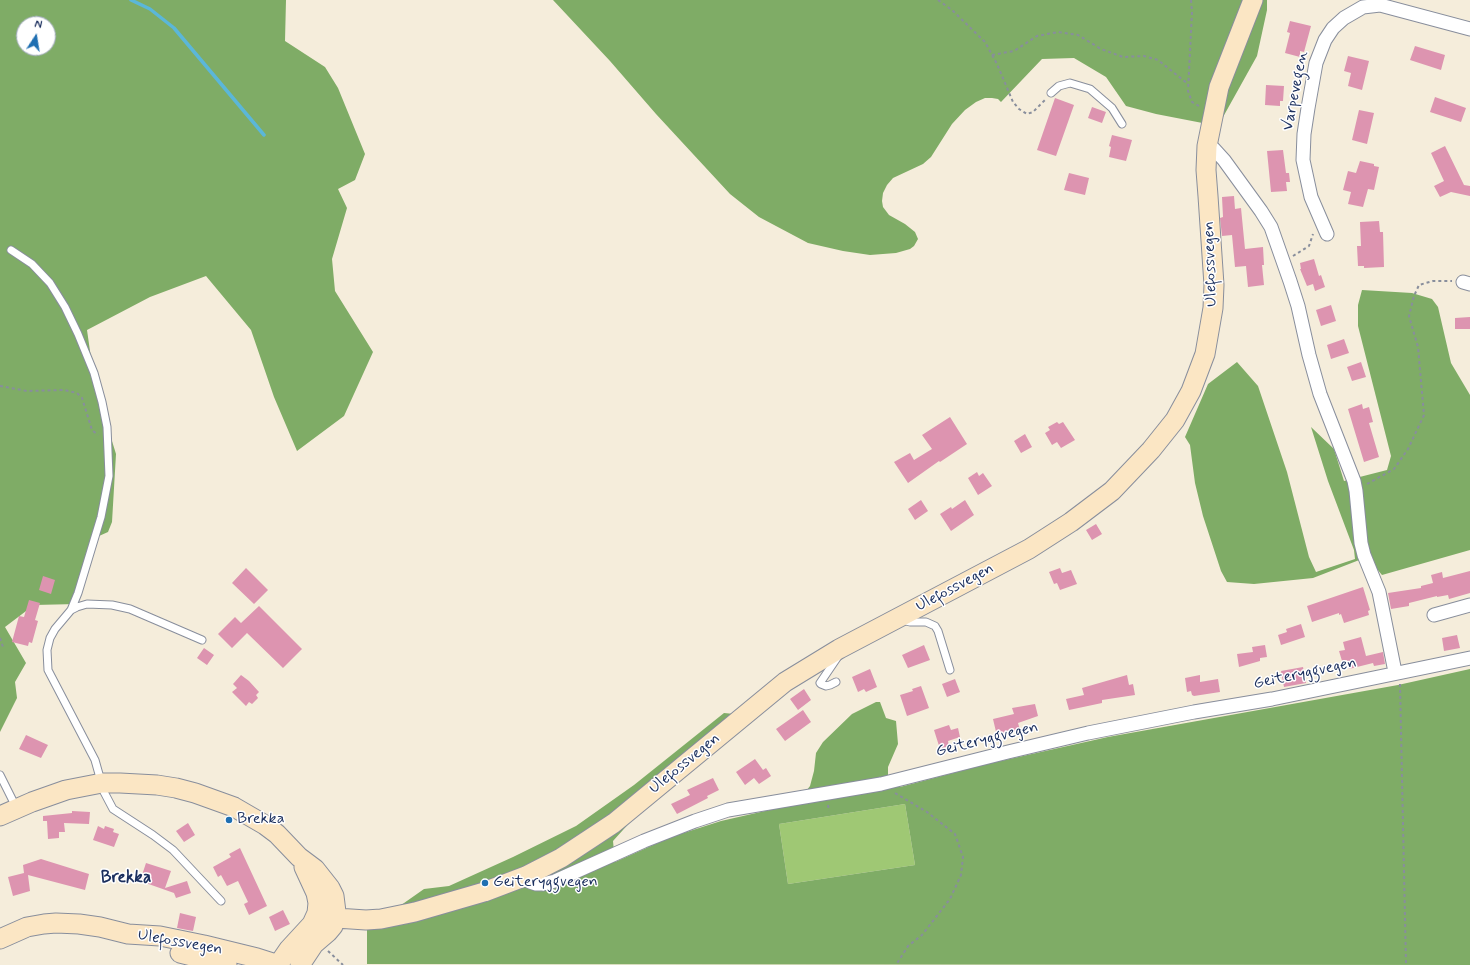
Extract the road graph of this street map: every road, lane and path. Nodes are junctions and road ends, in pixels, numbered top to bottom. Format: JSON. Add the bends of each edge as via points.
{"nodes":[{"id":1,"x":938,"y":0,"type":"edge"},
{"id":2,"x":1191,"y":0,"type":"edge"},
{"id":3,"x":1253,"y":0,"type":"edge"},
{"id":4,"x":1380,"y":2,"type":"edge"},
{"id":5,"x":1470,"y":29,"type":"edge"},
{"id":6,"x":992,"y":55,"type":"junction"},
{"id":7,"x":1188,"y":84,"type":"junction"},
{"id":8,"x":1051,"y":94,"type":"joint"},
{"id":9,"x":1214,"y":111,"type":"junction"},
{"id":10,"x":1122,"y":124,"type":"dead end"},
{"id":11,"x":1207,"y":146,"type":"junction"},
{"id":12,"x":1313,"y":233,"type":"dead end"},
{"id":13,"x":1327,"y":234,"type":"dead end"},
{"id":14,"x":11,"y":250,"type":"dead end"},
{"id":15,"x":1283,"y":261,"type":"junction"},
{"id":16,"x":1467,"y":283,"type":"edge"},
{"id":17,"x":0,"y":386,"type":"edge"},
{"id":18,"x":108,"y":439,"type":"junction"},
{"id":19,"x":1356,"y":491,"type":"junction"},
{"id":20,"x":1470,"y":605,"type":"edge"},
{"id":21,"x":71,"y":610,"type":"junction"},
{"id":22,"x":1434,"y":615,"type":"dead end"},
{"id":23,"x":896,"y":618,"type":"junction"},
{"id":24,"x":0,"y":638,"type":"edge"},
{"id":25,"x":202,"y":640,"type":"dead end"},
{"id":26,"x":3,"y":647,"type":"dead end"},
{"id":27,"x":839,"y":649,"type":"junction"},
{"id":28,"x":1470,"y":658,"type":"edge"},
{"id":29,"x":950,"y":670,"type":"dead end"},
{"id":30,"x":1398,"y":672,"type":"junction"},
{"id":31,"x":836,"y":682,"type":"dead end"},
{"id":32,"x":0,"y":775,"type":"edge"},
{"id":33,"x":102,"y":784,"type":"junction"},
{"id":34,"x":881,"y":784,"type":"junction"},
{"id":35,"x":17,"y":808,"type":"junction"},
{"id":36,"x":0,"y":816,"type":"edge"},
{"id":37,"x":299,"y":857,"type":"junction"},
{"id":38,"x":526,"y":876,"type":"junction"},
{"id":39,"x":221,"y":901,"type":"dead end"},
{"id":40,"x":317,"y":913,"type":"junction"},
{"id":41,"x":336,"y":918,"type":"junction"},
{"id":42,"x":128,"y":934,"type":"junction"},
{"id":43,"x":0,"y":939,"type":"edge"},
{"id":44,"x":326,"y":946,"type":"dead end"},
{"id":45,"x":227,"y":965,"type":"edge"},
{"id":46,"x":279,"y":965,"type":"edge"},
{"id":47,"x":300,"y":965,"type":"edge"},
{"id":48,"x":343,"y":965,"type":"edge"},
{"id":49,"x":896,"y":965,"type":"edge"},
{"id":50,"x":1406,"y":965,"type":"edge"}],
"edges":[{"from":1,"to":6,"type":"path","via":[[985,42]]},
{"from":2,"to":7,"type":"path"},
{"from":3,"to":9,"type":"street","name":"Ulefossvegen","via":[[1226,67]]},
{"from":4,"to":5,"type":"street","name":"Varpevegen"},
{"from":4,"to":13,"type":"street","name":"Varpevegen","via":[[1363,7],[1333,28],[1316,63],[1304,134],[1303,160],[1310,196]]},
{"from":6,"to":7,"type":"path","via":[[1014,51],[1037,36],[1058,32],[1078,35],[1101,49],[1123,57],[1144,56],[1158,60]]},
{"from":6,"to":8,"type":"path","via":[[1013,102],[1019,109],[1027,114],[1033,112]]},
{"from":7,"to":9,"type":"path","via":[[1192,102]]},
{"from":8,"to":10,"type":"lane","via":[[1059,86],[1070,83],[1090,89],[1112,108]]},
{"from":9,"to":11,"type":"street","name":"Ulefossvegen"},
{"from":11,"to":15,"type":"street","via":[[1218,153],[1252,196],[1271,227]]},
{"from":11,"to":23,"type":"street","name":"Ulefossvegen","via":[[1206,170],[1214,279],[1213,308],[1210,332],[1199,373],[1175,420],[1112,491],[1065,526],[1029,549]]},
{"from":12,"to":15,"type":"path","via":[[1309,246]]},
{"from":14,"to":18,"type":"lane","via":[[32,264],[50,283],[65,307],[94,373]]},
{"from":15,"to":19,"type":"street","via":[[1298,306],[1320,394]]},
{"from":16,"to":19,"type":"path","via":[[1433,281],[1419,285],[1409,316],[1418,347],[1424,415],[1408,449],[1394,469]]},
{"from":17,"to":18,"type":"path","via":[[27,391],[64,390],[77,393],[82,398],[92,430],[100,437]]},
{"from":18,"to":21,"type":"lane","via":[[109,460],[101,517]]},
{"from":19,"to":30,"type":"street","via":[[1361,544],[1379,592],[1388,642]]},
{"from":20,"to":22,"type":"street"},
{"from":21,"to":25,"type":"lane","via":[[87,604],[130,609]]},
{"from":21,"to":33,"type":"lane","via":[[50,638],[47,650],[48,670],[95,760]]},
{"from":23,"to":27,"type":"street","name":"Ulefossvegen"},
{"from":23,"to":29,"type":"lane","via":[[910,622],[926,622],[935,626]]},
{"from":24,"to":26,"type":"path"},
{"from":27,"to":31,"type":"lane","via":[[839,656],[820,683],[826,686]]},
{"from":27,"to":38,"type":"street","name":"Ulefossvegen","via":[[785,682],[608,827],[561,858]]},
{"from":28,"to":30,"type":"street","name":"Geiteryggvegen"},
{"from":30,"to":34,"type":"street","name":"Geiteryggvegen","via":[[1088,733]]},
{"from":30,"to":50,"type":"path"},
{"from":32,"to":35,"type":"lane"},
{"from":33,"to":35,"type":"street","via":[[66,790]]},
{"from":33,"to":37,"type":"street","via":[[157,785],[215,800],[265,825]]},
{"from":33,"to":39,"type":"lane","via":[[113,809],[173,850]]},
{"from":34,"to":38,"type":"street","name":"Geiteryggvegen","via":[[728,810],[695,820],[555,881],[536,884],[530,882]]},
{"from":34,"to":49,"type":"path","via":[[927,812],[954,834],[963,857],[961,875],[950,899],[922,934],[908,946]]},
{"from":35,"to":36,"type":"street"},
{"from":37,"to":40,"type":"street","via":[[316,893]]},
{"from":37,"to":41,"type":"street","via":[[315,869],[330,888],[334,896]]},
{"from":38,"to":41,"type":"street","name":"Ulefossvegen","via":[[484,892],[402,915],[366,920]]},
{"from":40,"to":41,"type":"street","name":"Ulefossvegen"},
{"from":40,"to":46,"type":"street","name":"Ulefossvegen","via":[[312,924],[289,949]]},
{"from":41,"to":47,"type":"street","via":[[328,932],[314,944]]},
{"from":42,"to":43,"type":"street","name":"Ulefossvegen","via":[[100,927],[56,923],[27,927]]},
{"from":42,"to":45,"type":"street","name":"Ulefossvegen","via":[[158,947]]},
{"from":42,"to":46,"type":"street","name":"Ulefossvegen","via":[[160,936],[204,945]]},
{"from":44,"to":48,"type":"path","via":[[328,953]]}]}
